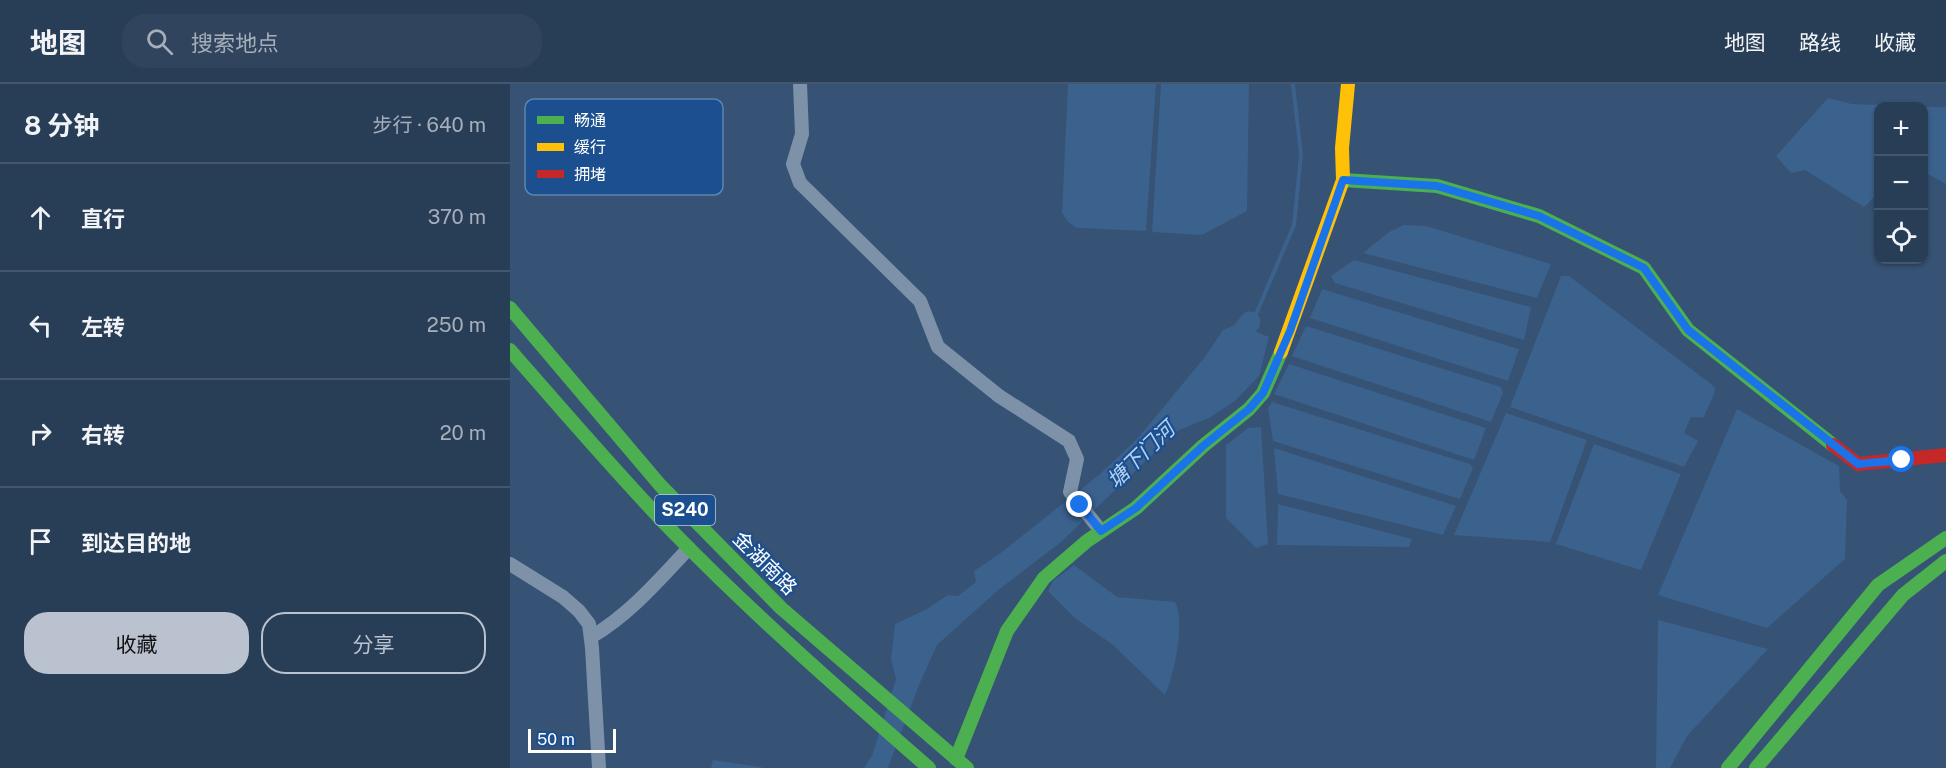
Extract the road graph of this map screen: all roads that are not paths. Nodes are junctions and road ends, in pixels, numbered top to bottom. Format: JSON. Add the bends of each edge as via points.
{"nodes":[{"id":1,"x":800,"y":84,"type":"edge"},
{"id":2,"x":1348,"y":84,"type":"edge"},
{"id":3,"x":1343,"y":180,"type":"junction"},
{"id":4,"x":510,"y":308,"type":"edge"},
{"id":5,"x":510,"y":350,"type":"edge"},
{"id":6,"x":1946,"y":456,"type":"edge"},
{"id":7,"x":1101,"y":531,"type":"junction"},
{"id":8,"x":1946,"y":538,"type":"edge"},
{"id":9,"x":689,"y":548,"type":"junction"},
{"id":10,"x":1946,"y":561,"type":"edge"},
{"id":11,"x":510,"y":564,"type":"edge"},
{"id":12,"x":591,"y":637,"type":"junction"},
{"id":13,"x":962,"y":763,"type":"edge"},
{"id":14,"x":927,"y":766,"type":"edge"},
{"id":15,"x":599,"y":768,"type":"edge"},
{"id":16,"x":1728,"y":768,"type":"edge"},
{"id":17,"x":1756,"y":768,"type":"edge"}],
"edges":[{"from":1,"to":7,"type":"street","via":[[802,134],[793,164],[800,183],[920,301],[938,347],[999,396],[1069,441],[1077,459],[1070,492]]},
{"from":2,"to":3,"type":"main road"},
{"from":3,"to":6,"type":"main road","via":[[1437,186],[1539,216],[1644,268],[1688,330],[1858,464]]},
{"from":3,"to":7,"type":"main road","via":[[1290,331],[1263,393],[1136,508]]},
{"from":4,"to":13,"type":"main road","name":"金湖南路","number":"S240","via":[[660,485],[781,608]]},
{"from":5,"to":9,"type":"main road","number":"S240"},
{"from":7,"to":13,"type":"main road","via":[[1044,578],[1008,631]]},
{"from":8,"to":16,"type":"main road","via":[[1878,585]]},
{"from":9,"to":12,"type":"street","via":[[646,593]]},
{"from":9,"to":14,"type":"main road","number":"S240","via":[[772,630]]},
{"from":10,"to":17,"type":"main road","via":[[1903,595]]},
{"from":11,"to":12,"type":"street","via":[[579,611],[589,624]]},
{"from":12,"to":15,"type":"street"}]}
